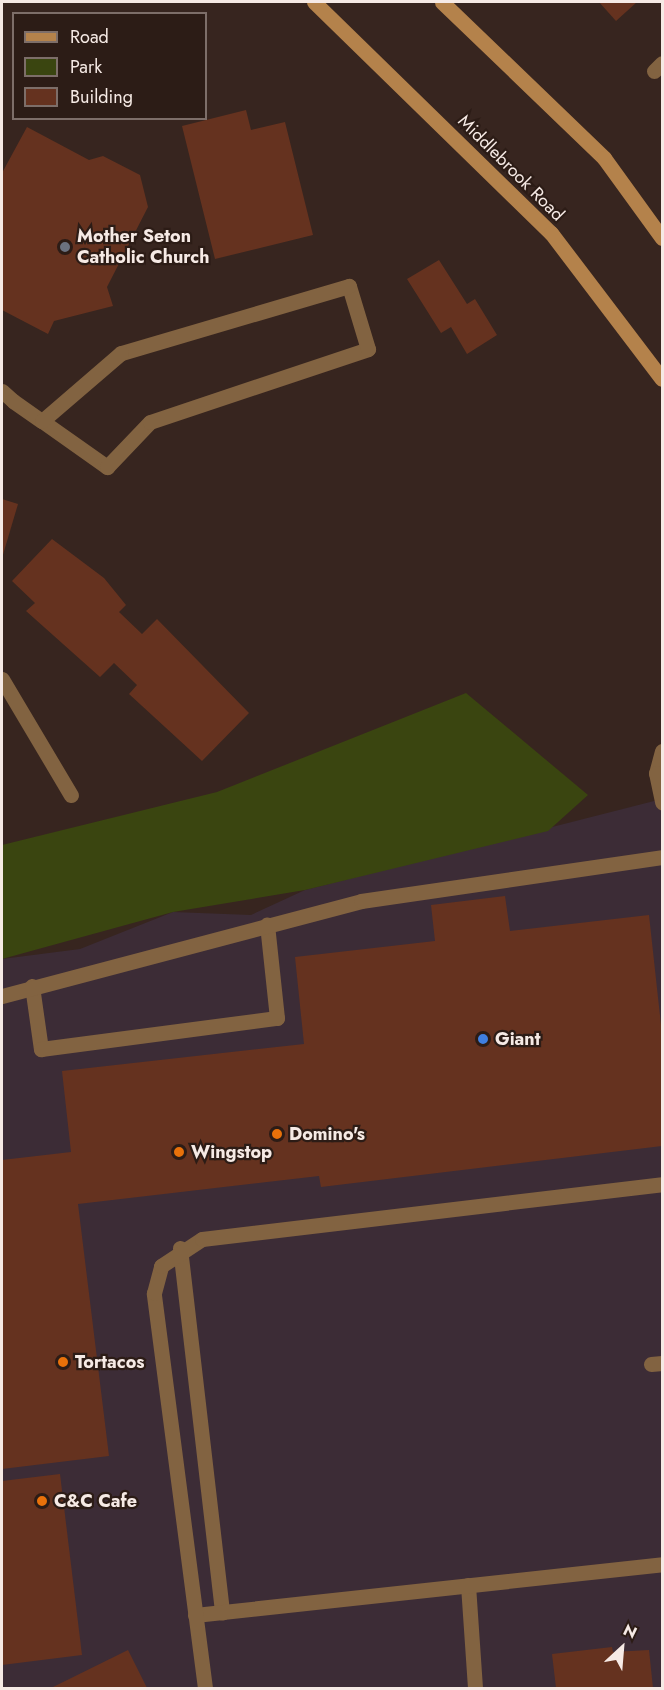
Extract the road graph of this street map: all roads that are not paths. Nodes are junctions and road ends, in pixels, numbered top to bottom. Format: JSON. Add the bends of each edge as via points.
{"nodes":[{"id":1,"x":314,"y":2,"type":"edge"},
{"id":2,"x":442,"y":2,"type":"edge"},
{"id":3,"x":663,"y":238,"type":"edge"},
{"id":4,"x":663,"y":379,"type":"edge"},
{"id":5,"x":2,"y":391,"type":"edge"},
{"id":6,"x":42,"y":421,"type":"junction"},
{"id":7,"x":2,"y":679,"type":"edge"},
{"id":8,"x":663,"y":750,"type":"edge"},
{"id":9,"x":71,"y":795,"type":"dead end"},
{"id":10,"x":663,"y":802,"type":"edge"},
{"id":11,"x":663,"y":857,"type":"edge"},
{"id":12,"x":267,"y":925,"type":"junction"},
{"id":13,"x":32,"y":986,"type":"junction"},
{"id":14,"x":2,"y":996,"type":"edge"},
{"id":15,"x":663,"y":1184,"type":"edge"},
{"id":16,"x":180,"y":1248,"type":"junction"},
{"id":17,"x":663,"y":1564,"type":"edge"},
{"id":18,"x":468,"y":1585,"type":"junction"},
{"id":19,"x":222,"y":1612,"type":"junction"},
{"id":20,"x":195,"y":1615,"type":"junction"},
{"id":21,"x":204,"y":1689,"type":"edge"},
{"id":22,"x":476,"y":1689,"type":"edge"}],
"edges":[{"from":1,"to":4,"type":"main road","name":"Middlebrook Road","via":[[551,233]]},
{"from":2,"to":3,"type":"main road","via":[[604,158]]},
{"from":5,"to":6,"type":"street"},
{"from":6,"to":6,"type":"street","via":[[107,467],[150,422],[368,350],[349,286],[141,345],[84,380]]},
{"from":7,"to":9,"type":"street"},
{"from":8,"to":10,"type":"street","via":[[656,773]]},
{"from":11,"to":12,"type":"street","via":[[361,901]]},
{"from":12,"to":13,"type":"street"},
{"from":12,"to":13,"type":"street","via":[[277,1018],[41,1048]]},
{"from":13,"to":14,"type":"street"},
{"from":15,"to":16,"type":"street","via":[[202,1239]]},
{"from":16,"to":19,"type":"street"},
{"from":16,"to":20,"type":"street","via":[[161,1266],[154,1293]]},
{"from":17,"to":18,"type":"street"},
{"from":18,"to":19,"type":"street"},
{"from":18,"to":22,"type":"street"},
{"from":19,"to":20,"type":"street"},
{"from":20,"to":21,"type":"street"}]}
